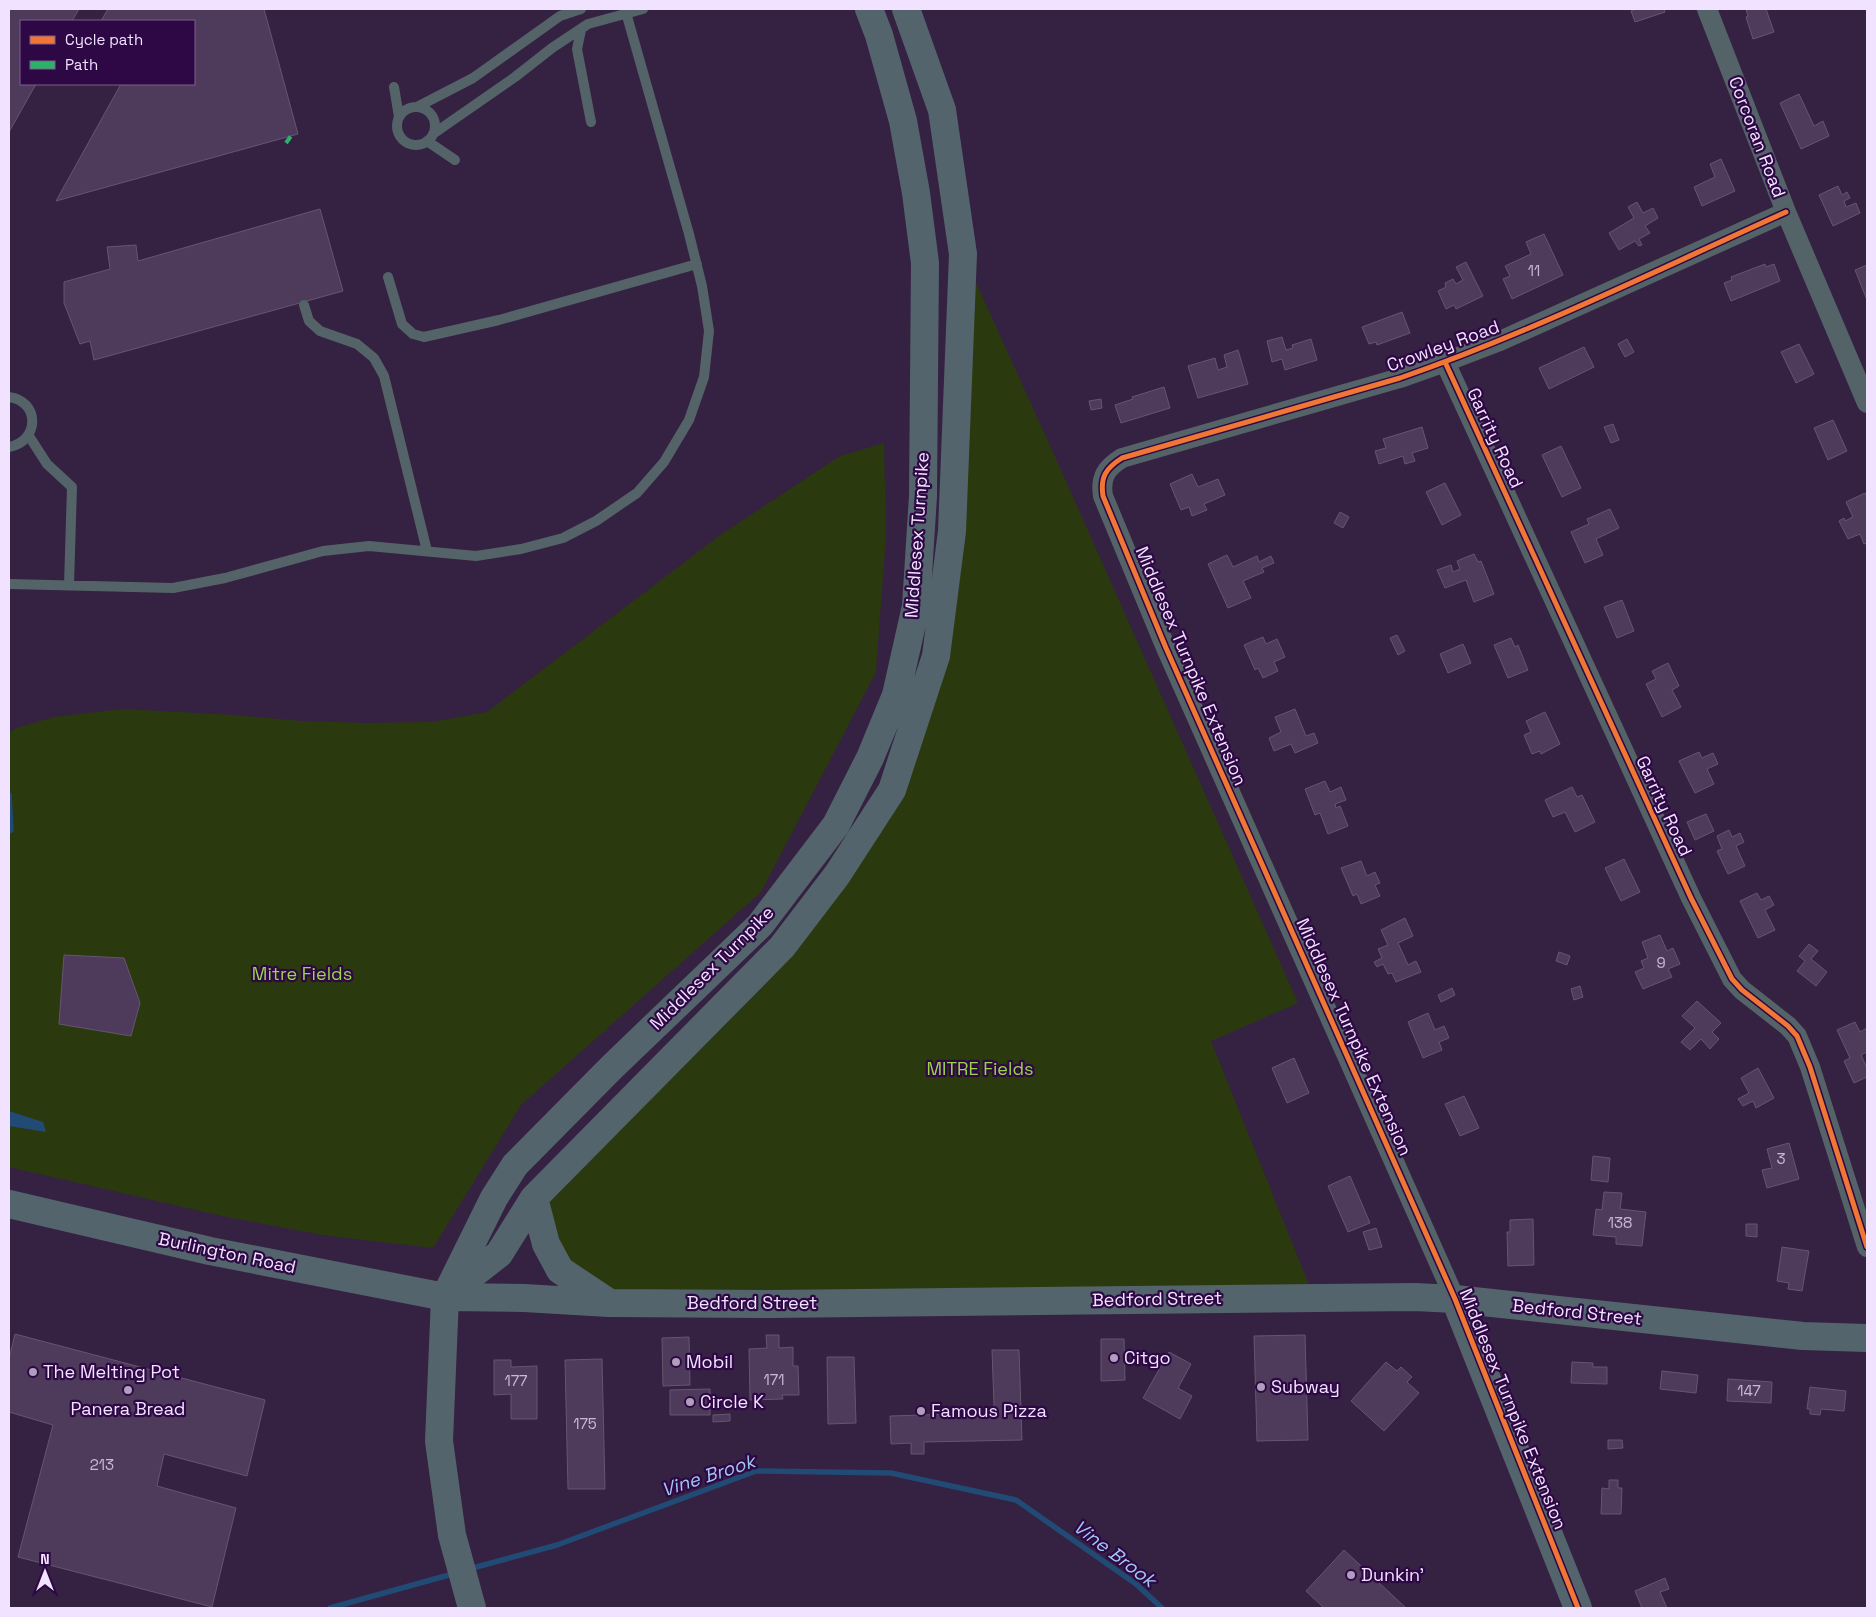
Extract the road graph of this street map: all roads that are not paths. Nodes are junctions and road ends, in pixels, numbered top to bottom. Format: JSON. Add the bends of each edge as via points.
{"nodes":[{"id":1,"x":581,"y":9,"type":"edge"},
{"id":2,"x":643,"y":9,"type":"edge"},
{"id":3,"x":868,"y":9,"type":"edge"},
{"id":4,"x":906,"y":9,"type":"edge"},
{"id":5,"x":1707,"y":9,"type":"edge"},
{"id":6,"x":626,"y":11,"type":"edge"},
{"id":7,"x":581,"y":30,"type":"junction"},
{"id":8,"x":394,"y":87,"type":"dead end"},
{"id":9,"x":417,"y":107,"type":"junction"},
{"id":10,"x":399,"y":117,"type":"junction"},
{"id":11,"x":591,"y":122,"type":"dead end"},
{"id":12,"x":430,"y":137,"type":"junction"},
{"id":13,"x":455,"y":160,"type":"dead end"},
{"id":14,"x":1786,"y":212,"type":"junction"},
{"id":15,"x":697,"y":264,"type":"junction"},
{"id":16,"x":388,"y":276,"type":"dead end"},
{"id":17,"x":304,"y":304,"type":"dead end"},
{"id":18,"x":1445,"y":362,"type":"junction"},
{"id":19,"x":9,"y":397,"type":"edge"},
{"id":20,"x":1867,"y":404,"type":"edge"},
{"id":21,"x":28,"y":436,"type":"junction"},
{"id":22,"x":9,"y":447,"type":"edge"},
{"id":23,"x":1103,"y":479,"type":"joint"},
{"id":24,"x":427,"y":551,"type":"junction"},
{"id":25,"x":9,"y":584,"type":"edge"},
{"id":26,"x":69,"y":585,"type":"junction"},
{"id":27,"x":534,"y":1198,"type":"junction"},
{"id":28,"x":9,"y":1204,"type":"edge"},
{"id":29,"x":1867,"y":1247,"type":"edge"},
{"id":30,"x":446,"y":1296,"type":"junction"},
{"id":31,"x":1455,"y":1299,"type":"junction"},
{"id":32,"x":609,"y":1303,"type":"junction"},
{"id":33,"x":1867,"y":1338,"type":"edge"},
{"id":34,"x":472,"y":1608,"type":"edge"},
{"id":35,"x":1578,"y":1608,"type":"edge"}],
"edges":[{"from":1,"to":9,"type":"lane","via":[[560,16],[473,78]]},
{"from":2,"to":6,"type":"lane"},
{"from":3,"to":30,"type":"main road","name":"Middlesex Turnpike","via":[[879,35],[903,121],[925,263],[923,496],[917,596],[896,695],[870,758],[836,825],[760,925],[515,1165],[494,1198]]},
{"from":4,"to":27,"type":"main road","name":"Middlesex Turnpike","via":[[942,110],[962,254],[952,531],[936,656],[892,790],[838,875],[782,947]]},
{"from":5,"to":14,"type":"street","name":"Corcoran Road"},
{"from":6,"to":7,"type":"lane","via":[[588,24]]},
{"from":6,"to":15,"type":"lane"},
{"from":7,"to":11,"type":"lane","via":[[578,49]]},
{"from":7,"to":12,"type":"lane"},
{"from":8,"to":10,"type":"lane"},
{"from":9,"to":10,"type":"lane","via":[[407,109]]},
{"from":9,"to":12,"type":"lane","via":[[432,116],[434,128]]},
{"from":10,"to":12,"type":"lane","via":[[397,129],[403,140],[415,144]]},
{"from":12,"to":13,"type":"lane"},
{"from":14,"to":18,"type":"street","name":"Crowley Road","via":[[1500,341]]},
{"from":14,"to":20,"type":"street","name":"Corcoran Road"},
{"from":15,"to":16,"type":"lane","via":[[499,320],[424,337],[413,334],[402,324]]},
{"from":15,"to":24,"type":"lane","via":[[709,331],[704,377],[689,420],[664,462],[637,493],[596,522],[562,538],[476,556]]},
{"from":17,"to":24,"type":"lane","via":[[309,321],[320,331],[357,344],[374,358],[384,376]]},
{"from":18,"to":23,"type":"street","name":"Crowley Road","via":[[1122,458],[1110,466]]},
{"from":18,"to":29,"type":"street","name":"Garrity Road","via":[[1691,898],[1732,979],[1797,1036],[1810,1067]]},
{"from":19,"to":21,"type":"lane","via":[[26,405],[30,412],[32,428]]},
{"from":21,"to":22,"type":"lane","via":[[23,442]]},
{"from":21,"to":26,"type":"lane","via":[[48,464],[72,487]]},
{"from":23,"to":31,"type":"street","name":"Middlesex Turnpike Extension","via":[[1103,496],[1166,648]]},
{"from":24,"to":26,"type":"lane","via":[[370,546],[323,551],[225,578],[173,588]]},
{"from":25,"to":26,"type":"lane"},
{"from":27,"to":30,"type":"main road","name":"Middlesex Turnpike","via":[[498,1254]]},
{"from":27,"to":32,"type":"main road","via":[[546,1244],[560,1270]]},
{"from":28,"to":30,"type":"main road","name":"Burlington Road","via":[[210,1251]]},
{"from":30,"to":32,"type":"main road","name":"Bedford Street"},
{"from":30,"to":34,"type":"main road","name":"Middlesex Turnpike","via":[[439,1441],[452,1535]]},
{"from":31,"to":32,"type":"main road","name":"Bedford Street","via":[[1415,1296]]},
{"from":31,"to":33,"type":"main road","name":"Bedford Street","via":[[1803,1336]]},
{"from":31,"to":35,"type":"main road","name":"Middlesex Turnpike Extension"}]}
